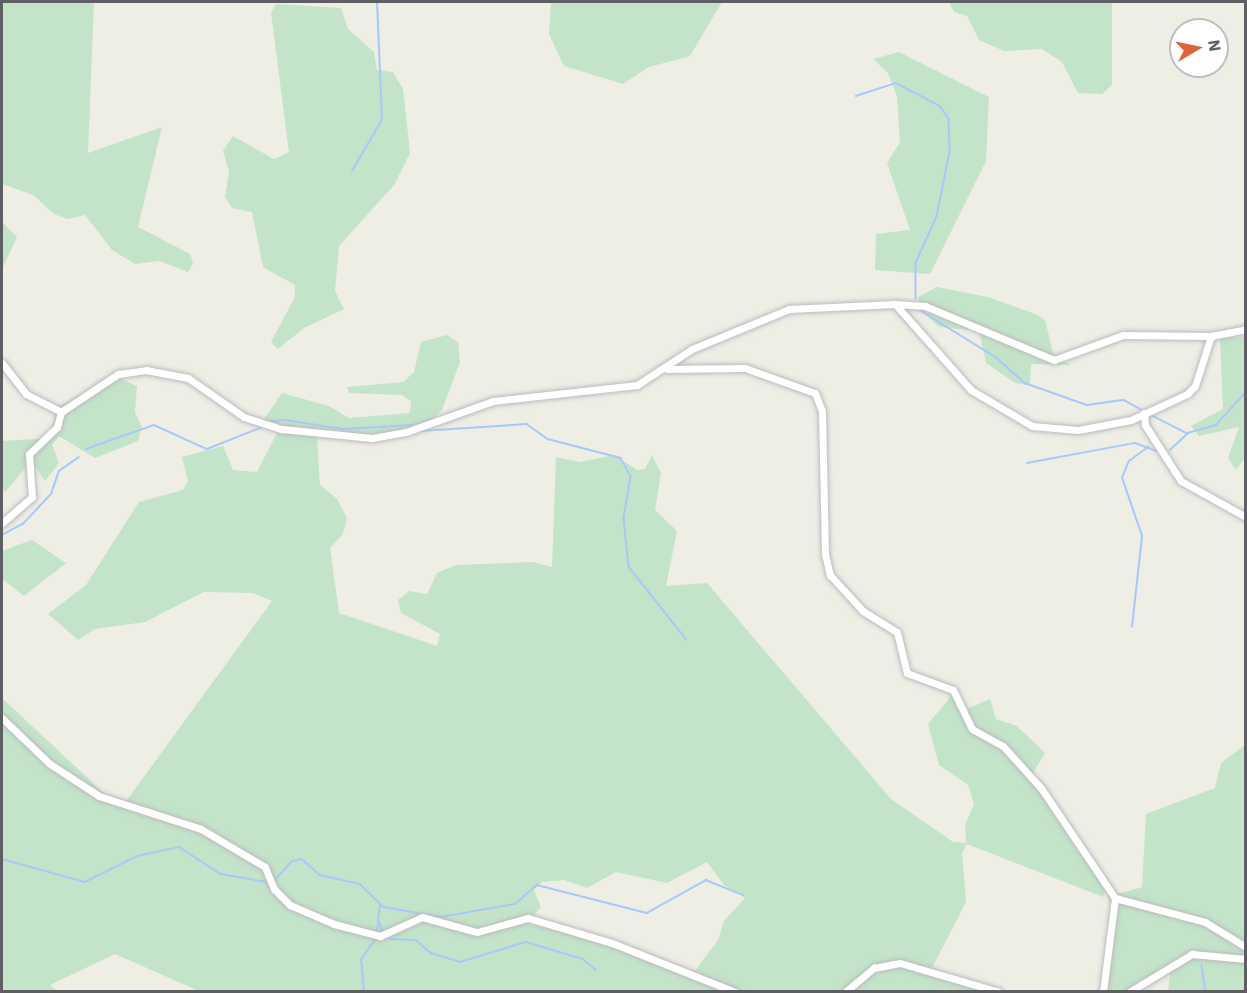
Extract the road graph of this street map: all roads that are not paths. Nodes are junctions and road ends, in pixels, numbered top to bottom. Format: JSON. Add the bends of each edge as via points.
{"nodes":[{"id":1,"x":895,"y":304,"type":"junction"},
{"id":2,"x":1245,"y":329,"type":"edge"},
{"id":3,"x":1211,"y":336,"type":"junction"},
{"id":4,"x":2,"y":363,"type":"edge"},
{"id":5,"x":667,"y":369,"type":"junction"},
{"id":6,"x":61,"y":412,"type":"junction"},
{"id":7,"x":1144,"y":413,"type":"junction"},
{"id":8,"x":1245,"y":517,"type":"edge"},
{"id":9,"x":2,"y":523,"type":"edge"},
{"id":10,"x":2,"y":718,"type":"edge"},
{"id":11,"x":1115,"y":898,"type":"junction"},
{"id":12,"x":1245,"y":947,"type":"edge"},
{"id":13,"x":1245,"y":959,"type":"edge"},
{"id":14,"x":735,"y":992,"type":"edge"},
{"id":15,"x":845,"y":992,"type":"edge"},
{"id":16,"x":999,"y":992,"type":"edge"},
{"id":17,"x":1102,"y":992,"type":"edge"},
{"id":18,"x":1129,"y":992,"type":"edge"}],
"edges":[{"from":1,"to":3,"type":"street","via":[[925,306],[1054,360],[1124,335]]},
{"from":1,"to":5,"type":"street","via":[[789,309],[692,349]]},
{"from":1,"to":7,"type":"street","via":[[964,385],[1032,426],[1078,430]]},
{"from":2,"to":3,"type":"street"},
{"from":3,"to":7,"type":"street","via":[[1191,391]]},
{"from":4,"to":6,"type":"street","via":[[26,394]]},
{"from":5,"to":6,"type":"street","via":[[630,387],[483,403],[406,432],[372,438],[327,437],[267,424],[244,417],[201,383],[146,370],[110,376]]},
{"from":5,"to":11,"type":"street","via":[[745,368],[815,393],[822,411],[825,554],[830,575],[863,611],[897,632],[907,673],[955,693],[972,729],[1003,746],[1041,788]]},
{"from":6,"to":9,"type":"street","via":[[57,428],[29,454],[32,497]]},
{"from":7,"to":8,"type":"street","via":[[1145,425],[1181,481]]},
{"from":10,"to":14,"type":"street","via":[[50,764],[107,801],[176,818],[257,861],[283,899],[311,915],[380,936],[422,917],[477,932],[528,918],[612,943]]},
{"from":11,"to":12,"type":"street","via":[[1206,922]]},
{"from":11,"to":17,"type":"street"},
{"from":13,"to":18,"type":"street","via":[[1192,954]]},
{"from":15,"to":16,"type":"street","via":[[874,968],[900,963]]}]}
